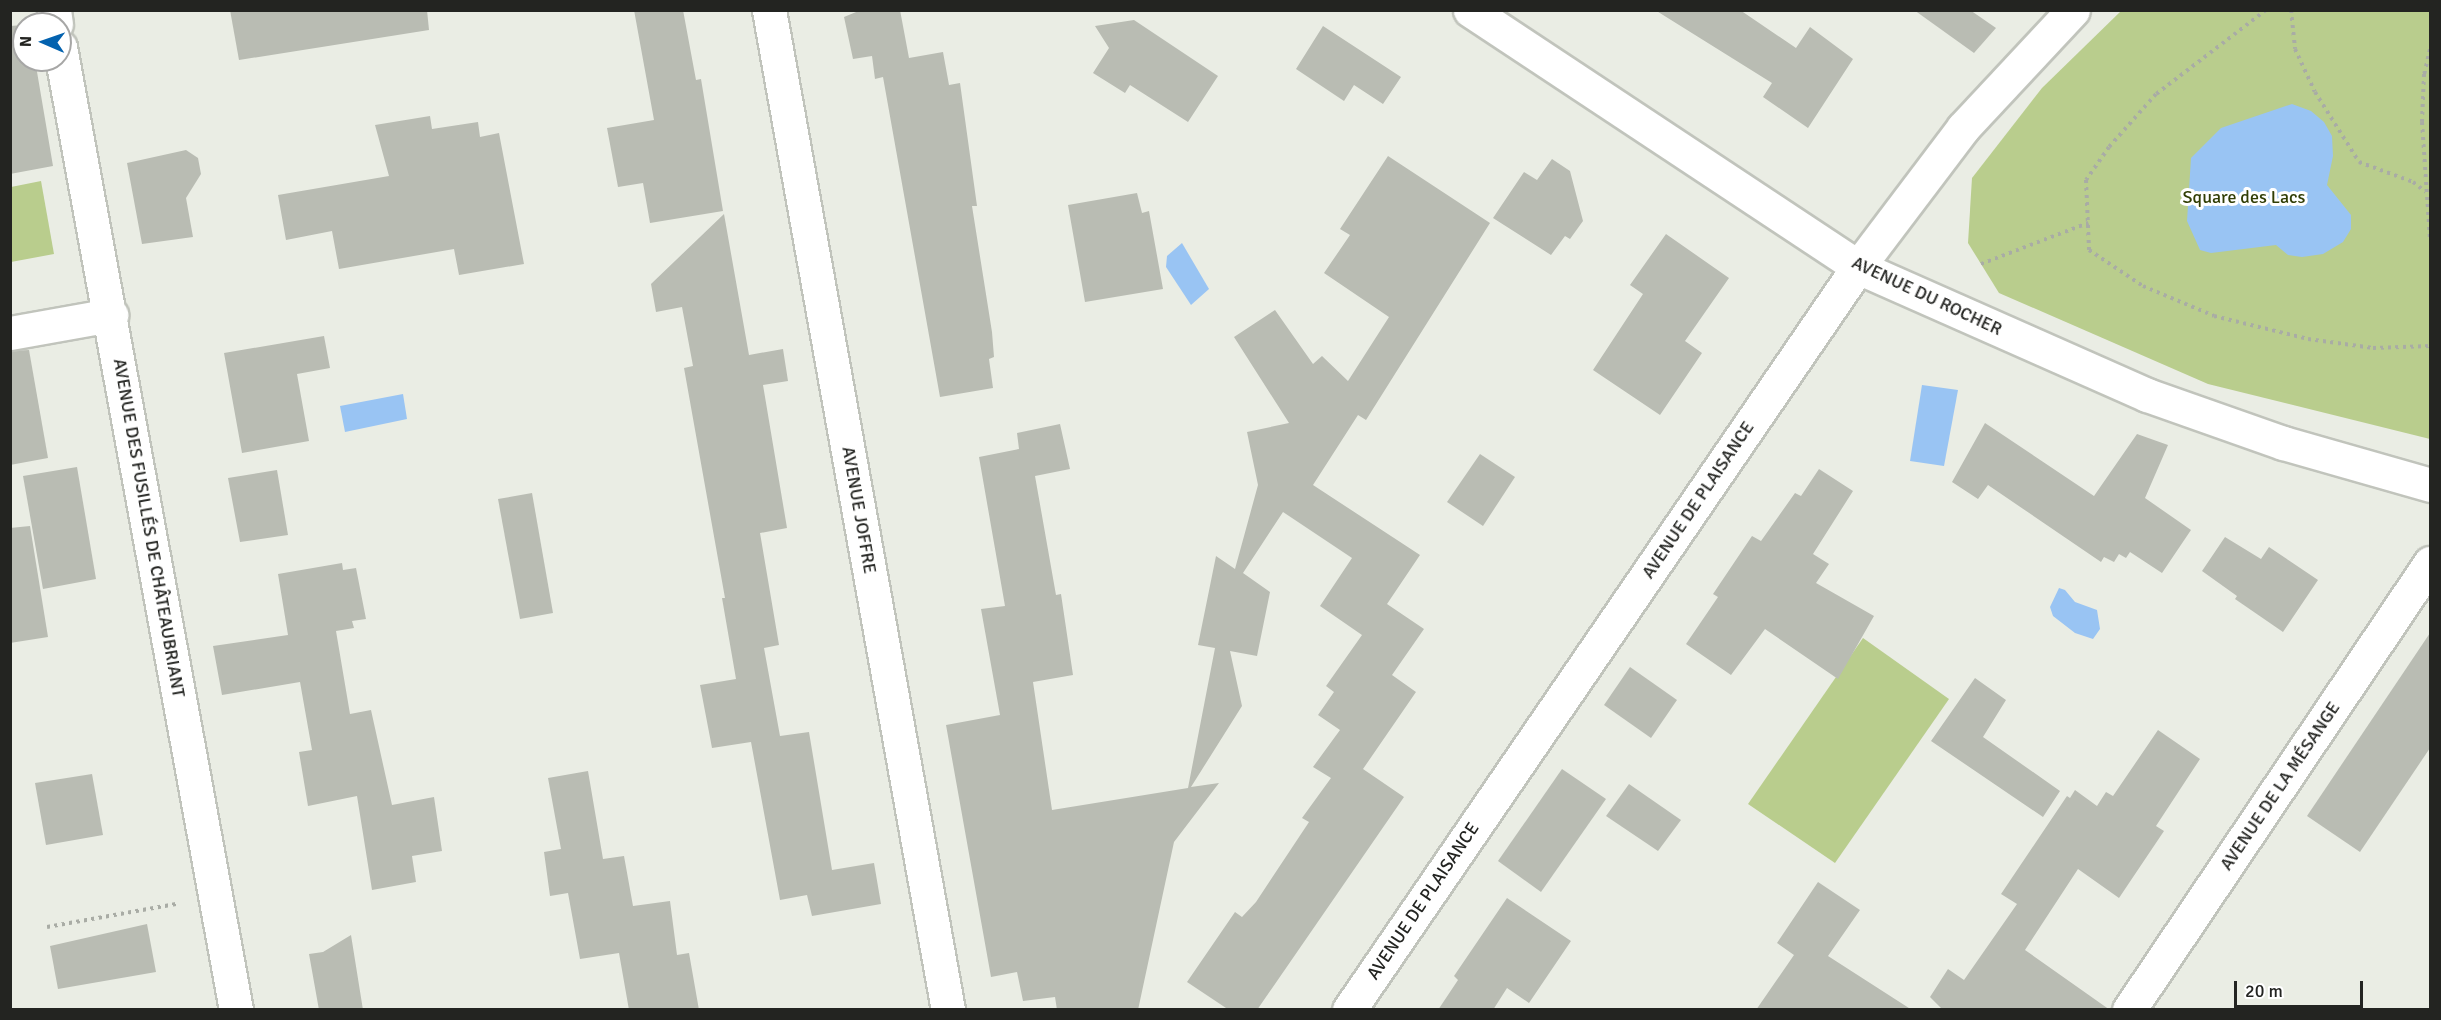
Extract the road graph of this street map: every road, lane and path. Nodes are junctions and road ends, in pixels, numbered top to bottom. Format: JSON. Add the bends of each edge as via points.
{"nodes":[{"id":1,"x":769,"y":10,"type":"edge"},
{"id":2,"x":1470,"y":10,"type":"edge"},
{"id":3,"x":2073,"y":10,"type":"edge"},
{"id":4,"x":2266,"y":10,"type":"edge"},
{"id":5,"x":2291,"y":10,"type":"edge"},
{"id":6,"x":2430,"y":49,"type":"edge"},
{"id":7,"x":65,"y":72,"type":"edge"},
{"id":8,"x":2426,"y":192,"type":"junction"},
{"id":9,"x":2088,"y":223,"type":"junction"},
{"id":10,"x":2430,"y":239,"type":"edge"},
{"id":11,"x":1981,"y":264,"type":"dead end"},
{"id":12,"x":1858,"y":267,"type":"junction"},
{"id":13,"x":111,"y":315,"type":"junction"},
{"id":14,"x":10,"y":333,"type":"edge"},
{"id":15,"x":2430,"y":346,"type":"edge"},
{"id":16,"x":2430,"y":485,"type":"edge"},
{"id":17,"x":2430,"y":563,"type":"edge"},
{"id":18,"x":215,"y":898,"type":"junction"},
{"id":19,"x":47,"y":927,"type":"dead end"},
{"id":20,"x":236,"y":1010,"type":"edge"},
{"id":21,"x":948,"y":1010,"type":"edge"},
{"id":22,"x":1349,"y":1010,"type":"edge"},
{"id":23,"x":2129,"y":1010,"type":"edge"}],
"edges":[{"from":1,"to":21,"type":"street","name":"AVENUE JOFFRE"},
{"from":2,"to":12,"type":"street","name":"AVENUE DU ROCHER"},
{"from":3,"to":12,"type":"street","name":"AVENUE DE PLAISANCE","via":[[1964,128]]},
{"from":4,"to":9,"type":"path","via":[[2156,94],[2109,147],[2086,180]]},
{"from":5,"to":8,"type":"path","via":[[2295,49],[2315,92],[2359,162],[2413,182]]},
{"from":6,"to":8,"type":"path","via":[[2424,74],[2422,122]]},
{"from":7,"to":13,"type":"street","name":"AVENUE DES FUSILLÉS DE CHÂTEAUBRIANT"},
{"from":8,"to":10,"type":"path"},
{"from":9,"to":11,"type":"path"},
{"from":9,"to":15,"type":"path","via":[[2090,250],[2143,286],[2214,316],[2308,339],[2373,348]]},
{"from":12,"to":16,"type":"street","name":"AVENUE DU ROCHER","via":[[2147,395],[2283,443]]},
{"from":12,"to":22,"type":"street","name":"AVENUE DE PLAISANCE"},
{"from":13,"to":14,"type":"street"},
{"from":13,"to":18,"type":"street","name":"AVENUE DES FUSILLÉS DE CHÂTEAUBRIANT"},
{"from":17,"to":23,"type":"street","name":"AVENUE DE LA MÉSANGE"},
{"from":18,"to":19,"type":"path"},
{"from":18,"to":20,"type":"street","name":"AVENUE DES FUSILLÉS DE CHÂTEAUBRIANT"}]}
